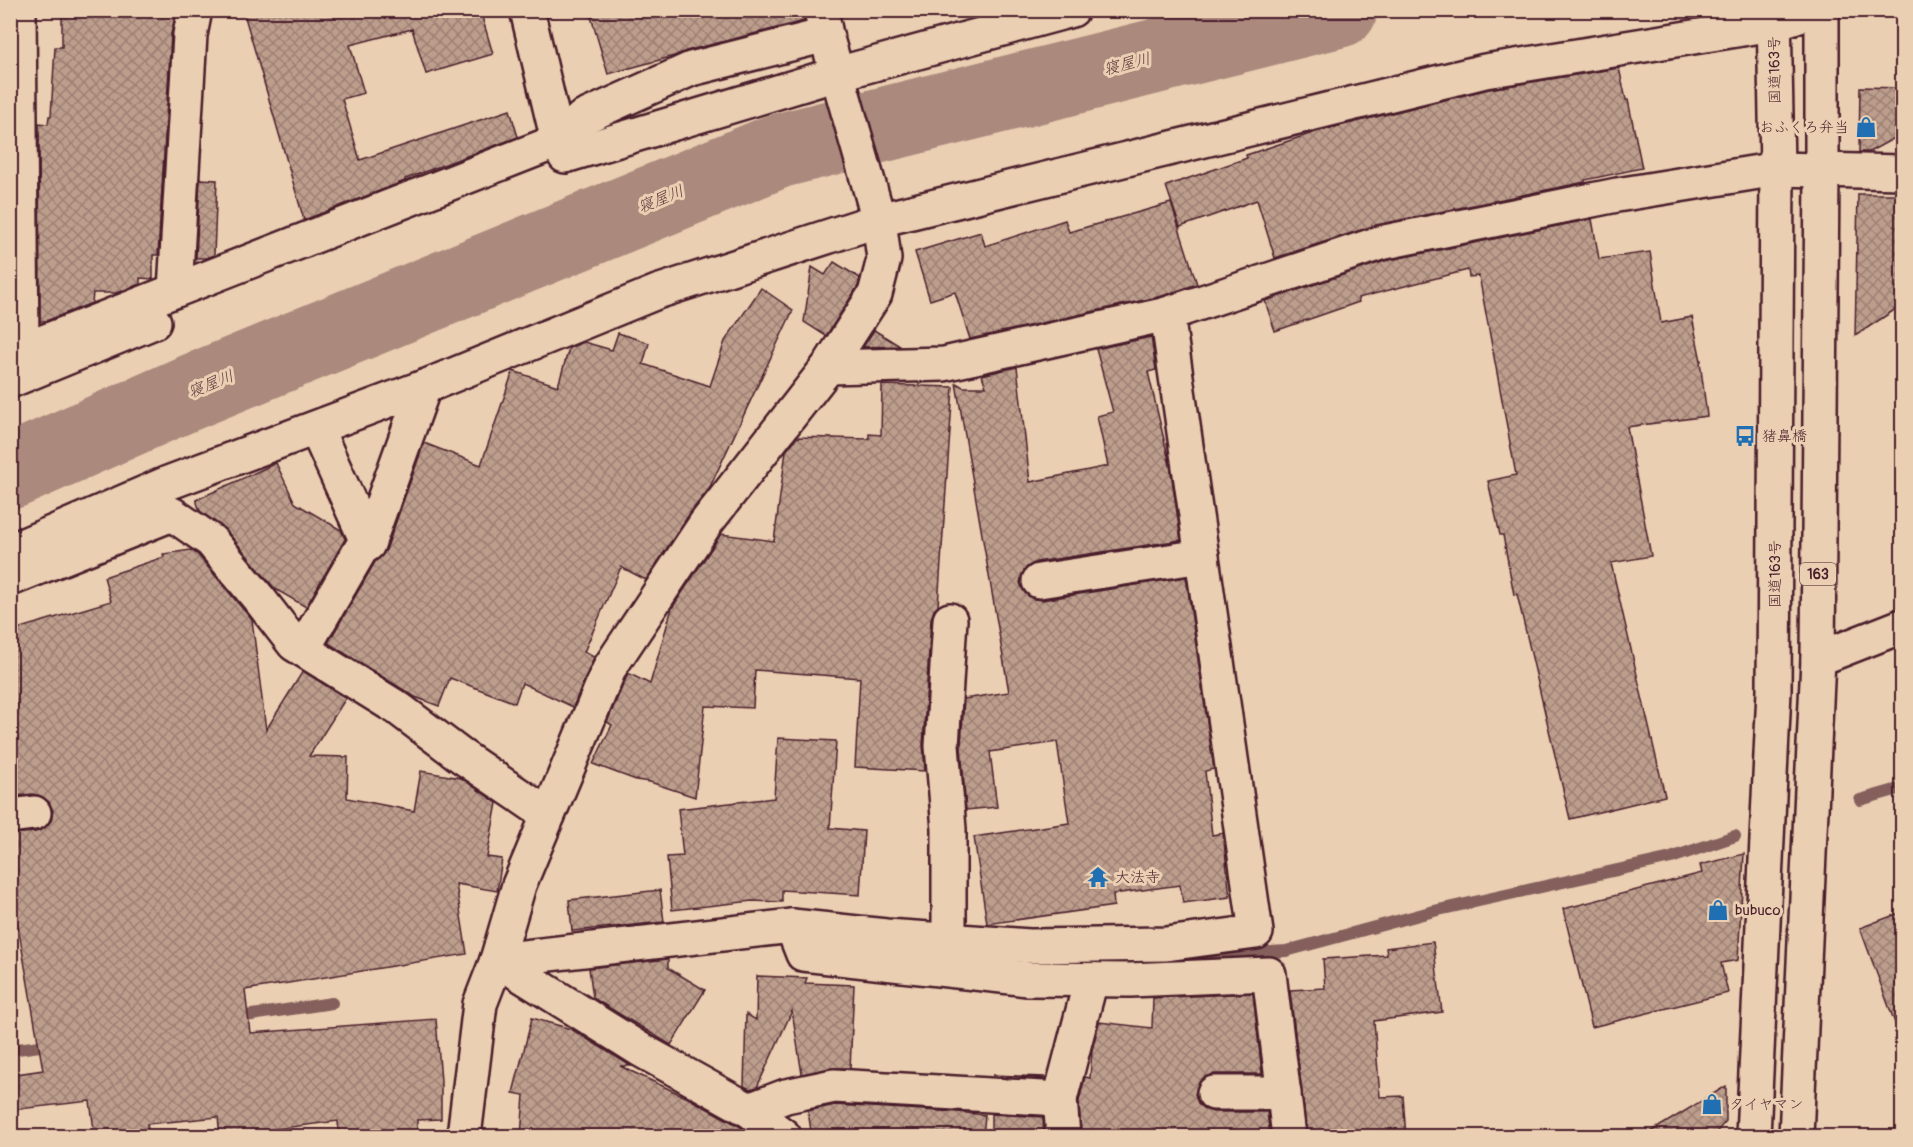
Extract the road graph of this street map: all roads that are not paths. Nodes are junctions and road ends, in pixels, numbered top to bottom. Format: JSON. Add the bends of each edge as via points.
{"nodes":[{"id":1,"x":19,"y":10,"type":"edge"},
{"id":2,"x":195,"y":10,"type":"edge"},
{"id":3,"x":526,"y":10,"type":"edge"},
{"id":4,"x":1814,"y":10,"type":"edge"},
{"id":5,"x":1822,"y":10,"type":"edge"},
{"id":6,"x":1055,"y":13,"type":"edge"},
{"id":7,"x":1774,"y":17,"type":"edge"},
{"id":8,"x":824,"y":22,"type":"edge"},
{"id":9,"x":837,"y":74,"type":"junction"},
{"id":10,"x":561,"y":148,"type":"junction"},
{"id":11,"x":1777,"y":169,"type":"junction"},
{"id":12,"x":1822,"y":170,"type":"junction"},
{"id":13,"x":1902,"y":172,"type":"edge"},
{"id":14,"x":879,"y":220,"type":"junction"},
{"id":15,"x":175,"y":290,"type":"junction"},
{"id":16,"x":1167,"y":314,"type":"junction"},
{"id":17,"x":16,"y":352,"type":"edge"},
{"id":18,"x":828,"y":367,"type":"junction"},
{"id":19,"x":10,"y":381,"type":"edge"},
{"id":20,"x":424,"y":387,"type":"junction"},
{"id":21,"x":316,"y":428,"type":"junction"},
{"id":22,"x":368,"y":544,"type":"junction"},
{"id":23,"x":10,"y":551,"type":"edge"},
{"id":24,"x":1202,"y":556,"type":"junction"},
{"id":25,"x":10,"y":579,"type":"edge"},
{"id":26,"x":1039,"y":581,"type":"dead end"},
{"id":27,"x":950,"y":620,"type":"dead end"},
{"id":28,"x":1902,"y":626,"type":"edge"},
{"id":29,"x":303,"y":650,"type":"junction"},
{"id":30,"x":1818,"y":659,"type":"junction"},
{"id":31,"x":548,"y":815,"type":"junction"},
{"id":32,"x":792,"y":926,"type":"junction"},
{"id":33,"x":949,"y":941,"type":"junction"},
{"id":34,"x":497,"y":960,"type":"junction"},
{"id":35,"x":1091,"y":980,"type":"junction"},
{"id":36,"x":1214,"y":1093,"type":"dead end"},
{"id":37,"x":1284,"y":1093,"type":"junction"},
{"id":38,"x":1060,"y":1099,"type":"junction"},
{"id":39,"x":749,"y":1110,"type":"junction"},
{"id":40,"x":464,"y":1137,"type":"edge"},
{"id":41,"x":784,"y":1137,"type":"edge"},
{"id":42,"x":1063,"y":1137,"type":"edge"},
{"id":43,"x":1289,"y":1137,"type":"edge"},
{"id":44,"x":1753,"y":1137,"type":"edge"},
{"id":45,"x":1796,"y":1137,"type":"edge"}],
"edges":[{"from":1,"to":17,"type":"main road"},
{"from":2,"to":15,"type":"main road","via":[[190,35]]},
{"from":3,"to":10,"type":"main road"},
{"from":4,"to":7,"type":"main road"},
{"from":5,"to":12,"type":"main road","number":"163"},
{"from":6,"to":9,"type":"main road"},
{"from":7,"to":11,"type":"main road","name":"国道163号"},
{"from":7,"to":14,"type":"main road","via":[[1485,71]]},
{"from":8,"to":9,"type":"main road"},
{"from":8,"to":10,"type":"main road","via":[[691,69],[582,118]]},
{"from":9,"to":10,"type":"main road"},
{"from":9,"to":14,"type":"main road"},
{"from":10,"to":15,"type":"main road"},
{"from":10,"to":19,"type":"main road"},
{"from":11,"to":12,"type":"main road"},
{"from":11,"to":16,"type":"main road","via":[[1617,195],[1380,243]]},
{"from":11,"to":44,"type":"main road","name":"国道163号","via":[[1774,691]]},
{"from":12,"to":13,"type":"main road"},
{"from":12,"to":30,"type":"main road","number":"163"},
{"from":14,"to":18,"type":"main road","via":[[884,259],[874,294]]},
{"from":14,"to":20,"type":"main road","via":[[657,292]]},
{"from":15,"to":17,"type":"main road"},
{"from":16,"to":18,"type":"main road","via":[[944,364]]},
{"from":16,"to":24,"type":"main road"},
{"from":18,"to":31,"type":"main road","via":[[706,523],[610,667]]},
{"from":20,"to":21,"type":"main road"},
{"from":20,"to":22,"type":"main road"},
{"from":21,"to":22,"type":"main road"},
{"from":21,"to":23,"type":"main road","via":[[168,483]]},
{"from":22,"to":29,"type":"main road","via":[[361,549]]},
{"from":24,"to":26,"type":"main road"},
{"from":24,"to":33,"type":"main road","via":[[1256,932],[1166,944],[1030,946]]},
{"from":25,"to":29,"type":"main road","via":[[172,514],[211,541],[294,644]]},
{"from":27,"to":33,"type":"main road","via":[[942,746],[949,829]]},
{"from":28,"to":30,"type":"main road"},
{"from":29,"to":31,"type":"main road","via":[[399,709]]},
{"from":30,"to":45,"type":"main road","number":"163"},
{"from":31,"to":34,"type":"main road","via":[[519,885]]},
{"from":32,"to":33,"type":"main road"},
{"from":32,"to":34,"type":"main road"},
{"from":32,"to":35,"type":"main road","via":[[803,954],[1028,979]]},
{"from":34,"to":39,"type":"main road","via":[[641,1050]]},
{"from":34,"to":40,"type":"main road","via":[[480,1004]]},
{"from":35,"to":37,"type":"main road","via":[[1269,974]]},
{"from":35,"to":38,"type":"main road"},
{"from":36,"to":37,"type":"main road"},
{"from":37,"to":43,"type":"main road"},
{"from":38,"to":39,"type":"main road","via":[[834,1086],[786,1096]]},
{"from":38,"to":42,"type":"main road"},
{"from":39,"to":41,"type":"main road"}]}
